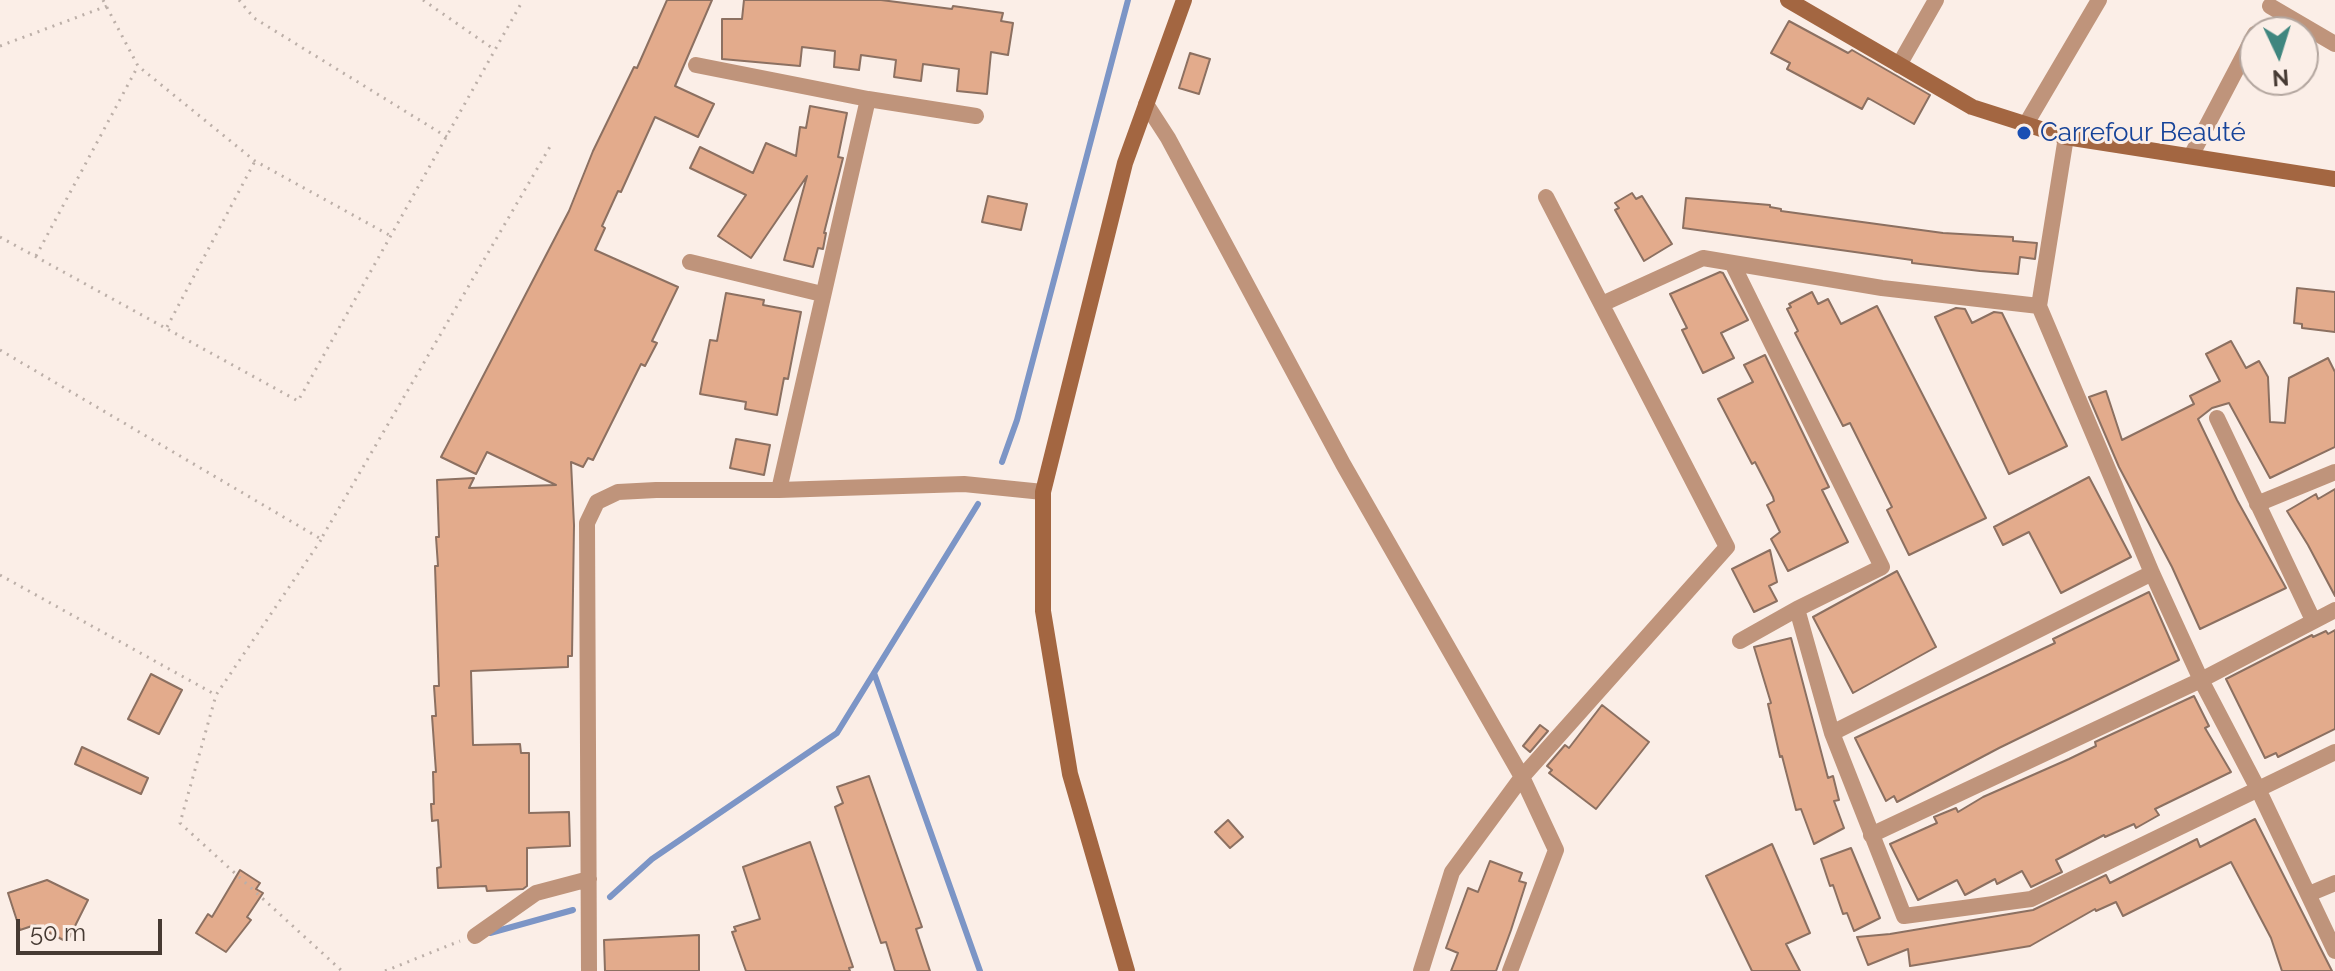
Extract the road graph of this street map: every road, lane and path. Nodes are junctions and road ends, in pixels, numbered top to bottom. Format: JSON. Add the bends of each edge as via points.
{"nodes":[{"id":1,"x":103,"y":0,"type":"edge"},
{"id":2,"x":239,"y":0,"type":"edge"},
{"id":3,"x":423,"y":0,"type":"edge"},
{"id":4,"x":523,"y":0,"type":"edge"},
{"id":5,"x":1184,"y":0,"type":"edge"},
{"id":6,"x":1788,"y":0,"type":"edge"},
{"id":7,"x":1936,"y":0,"type":"edge"},
{"id":8,"x":2099,"y":0,"type":"edge"},
{"id":9,"x":2271,"y":3,"type":"edge"},
{"id":10,"x":107,"y":6,"type":"junction"},
{"id":11,"x":2335,"y":44,"type":"edge"},
{"id":12,"x":0,"y":46,"type":"edge"},
{"id":13,"x":495,"y":50,"type":"junction"},
{"id":14,"x":696,"y":65,"type":"dead end"},
{"id":15,"x":1899,"y":65,"type":"junction"},
{"id":16,"x":2239,"y":65,"type":"edge"},
{"id":17,"x":138,"y":66,"type":"junction"},
{"id":18,"x":868,"y":99,"type":"junction"},
{"id":19,"x":1146,"y":104,"type":"junction"},
{"id":20,"x":976,"y":116,"type":"dead end"},
{"id":21,"x":2026,"y":124,"type":"junction"},
{"id":22,"x":447,"y":137,"type":"junction"},
{"id":23,"x":2066,"y":137,"type":"junction"},
{"id":24,"x":551,"y":145,"type":"dead end"},
{"id":25,"x":2191,"y":156,"type":"junction"},
{"id":26,"x":255,"y":161,"type":"junction"},
{"id":27,"x":2335,"y":179,"type":"edge"},
{"id":28,"x":1546,"y":197,"type":"dead end"},
{"id":29,"x":391,"y":236,"type":"junction"},
{"id":30,"x":0,"y":237,"type":"edge"},
{"id":31,"x":36,"y":256,"type":"junction"},
{"id":32,"x":690,"y":262,"type":"dead end"},
{"id":33,"x":1732,"y":263,"type":"junction"},
{"id":34,"x":822,"y":294,"type":"junction"},
{"id":35,"x":1602,"y":304,"type":"junction"},
{"id":36,"x":2039,"y":306,"type":"junction"},
{"id":37,"x":166,"y":328,"type":"junction"},
{"id":38,"x":0,"y":350,"type":"edge"},
{"id":39,"x":2217,"y":418,"type":"dead end"},
{"id":40,"x":2335,"y":472,"type":"edge"},
{"id":41,"x":779,"y":490,"type":"junction"},
{"id":42,"x":1043,"y":492,"type":"junction"},
{"id":43,"x":2257,"y":504,"type":"junction"},
{"id":44,"x":321,"y":539,"type":"junction"},
{"id":45,"x":2152,"y":573,"type":"junction"},
{"id":46,"x":0,"y":575,"type":"edge"},
{"id":47,"x":1797,"y":609,"type":"junction"},
{"id":48,"x":2335,"y":610,"type":"edge"},
{"id":49,"x":2313,"y":620,"type":"junction"},
{"id":50,"x":1740,"y":641,"type":"dead end"},
{"id":51,"x":2201,"y":680,"type":"junction"},
{"id":52,"x":216,"y":695,"type":"junction"},
{"id":53,"x":1832,"y":733,"type":"junction"},
{"id":54,"x":2335,"y":752,"type":"edge"},
{"id":55,"x":1522,"y":777,"type":"junction"},
{"id":56,"x":2258,"y":789,"type":"junction"},
{"id":57,"x":1871,"y":835,"type":"junction"},
{"id":58,"x":589,"y":879,"type":"junction"},
{"id":59,"x":2335,"y":883,"type":"edge"},
{"id":60,"x":2309,"y":894,"type":"junction"},
{"id":61,"x":475,"y":936,"type":"joint"},
{"id":62,"x":2335,"y":951,"type":"edge"},
{"id":63,"x":342,"y":971,"type":"edge"},
{"id":64,"x":385,"y":971,"type":"edge"},
{"id":65,"x":589,"y":971,"type":"edge"},
{"id":66,"x":1127,"y":971,"type":"edge"},
{"id":67,"x":1421,"y":971,"type":"edge"},
{"id":68,"x":1510,"y":971,"type":"edge"}],
"edges":[{"from":1,"to":10,"type":"path"},
{"from":2,"to":22,"type":"path","via":[[254,18]]},
{"from":3,"to":13,"type":"path"},
{"from":4,"to":13,"type":"path"},
{"from":5,"to":19,"type":"street"},
{"from":6,"to":15,"type":"street"},
{"from":7,"to":15,"type":"street"},
{"from":8,"to":21,"type":"street"},
{"from":9,"to":11,"type":"street"},
{"from":10,"to":12,"type":"path"},
{"from":10,"to":17,"type":"path"},
{"from":13,"to":22,"type":"path"},
{"from":14,"to":18,"type":"street"},
{"from":15,"to":21,"type":"street","via":[[1972,107]]},
{"from":16,"to":25,"type":"street"},
{"from":17,"to":26,"type":"path"},
{"from":17,"to":31,"type":"path"},
{"from":18,"to":20,"type":"street"},
{"from":18,"to":34,"type":"street"},
{"from":19,"to":42,"type":"street","via":[[1125,163]]},
{"from":19,"to":55,"type":"street"},
{"from":21,"to":23,"type":"street"},
{"from":22,"to":29,"type":"path"},
{"from":23,"to":25,"type":"street"},
{"from":23,"to":36,"type":"street"},
{"from":24,"to":44,"type":"path"},
{"from":25,"to":27,"type":"street"},
{"from":26,"to":29,"type":"path"},
{"from":26,"to":37,"type":"path"},
{"from":28,"to":35,"type":"street"},
{"from":29,"to":37,"type":"path","via":[[298,401]]},
{"from":30,"to":31,"type":"path"},
{"from":31,"to":37,"type":"path"},
{"from":32,"to":34,"type":"street"},
{"from":33,"to":35,"type":"street","via":[[1703,258]]},
{"from":33,"to":36,"type":"street"},
{"from":33,"to":47,"type":"street","via":[[1882,567]]},
{"from":34,"to":41,"type":"street"},
{"from":35,"to":55,"type":"street","via":[[1727,547]]},
{"from":36,"to":45,"type":"street"},
{"from":38,"to":44,"type":"path"},
{"from":39,"to":43,"type":"street"},
{"from":40,"to":43,"type":"street"},
{"from":41,"to":42,"type":"street","via":[[964,484]]},
{"from":41,"to":58,"type":"street","via":[[618,492],[597,502],[587,523]]},
{"from":42,"to":66,"type":"street","via":[[1043,611],[1070,774]]},
{"from":43,"to":49,"type":"street"},
{"from":44,"to":52,"type":"path"},
{"from":45,"to":51,"type":"street"},
{"from":45,"to":53,"type":"street"},
{"from":46,"to":52,"type":"path"},
{"from":47,"to":50,"type":"street"},
{"from":47,"to":53,"type":"street"},
{"from":48,"to":49,"type":"street"},
{"from":49,"to":51,"type":"street"},
{"from":51,"to":56,"type":"street"},
{"from":51,"to":57,"type":"street"},
{"from":52,"to":63,"type":"path","via":[[180,823]]},
{"from":53,"to":57,"type":"street"},
{"from":54,"to":56,"type":"street"},
{"from":55,"to":67,"type":"street","via":[[1452,872]]},
{"from":55,"to":68,"type":"street","via":[[1556,850]]},
{"from":56,"to":57,"type":"street","via":[[2031,899],[1904,916]]},
{"from":56,"to":60,"type":"street"},
{"from":58,"to":61,"type":"street","via":[[536,893]]},
{"from":58,"to":65,"type":"street"},
{"from":59,"to":60,"type":"street"},
{"from":60,"to":62,"type":"street"},
{"from":61,"to":64,"type":"path"}]}
